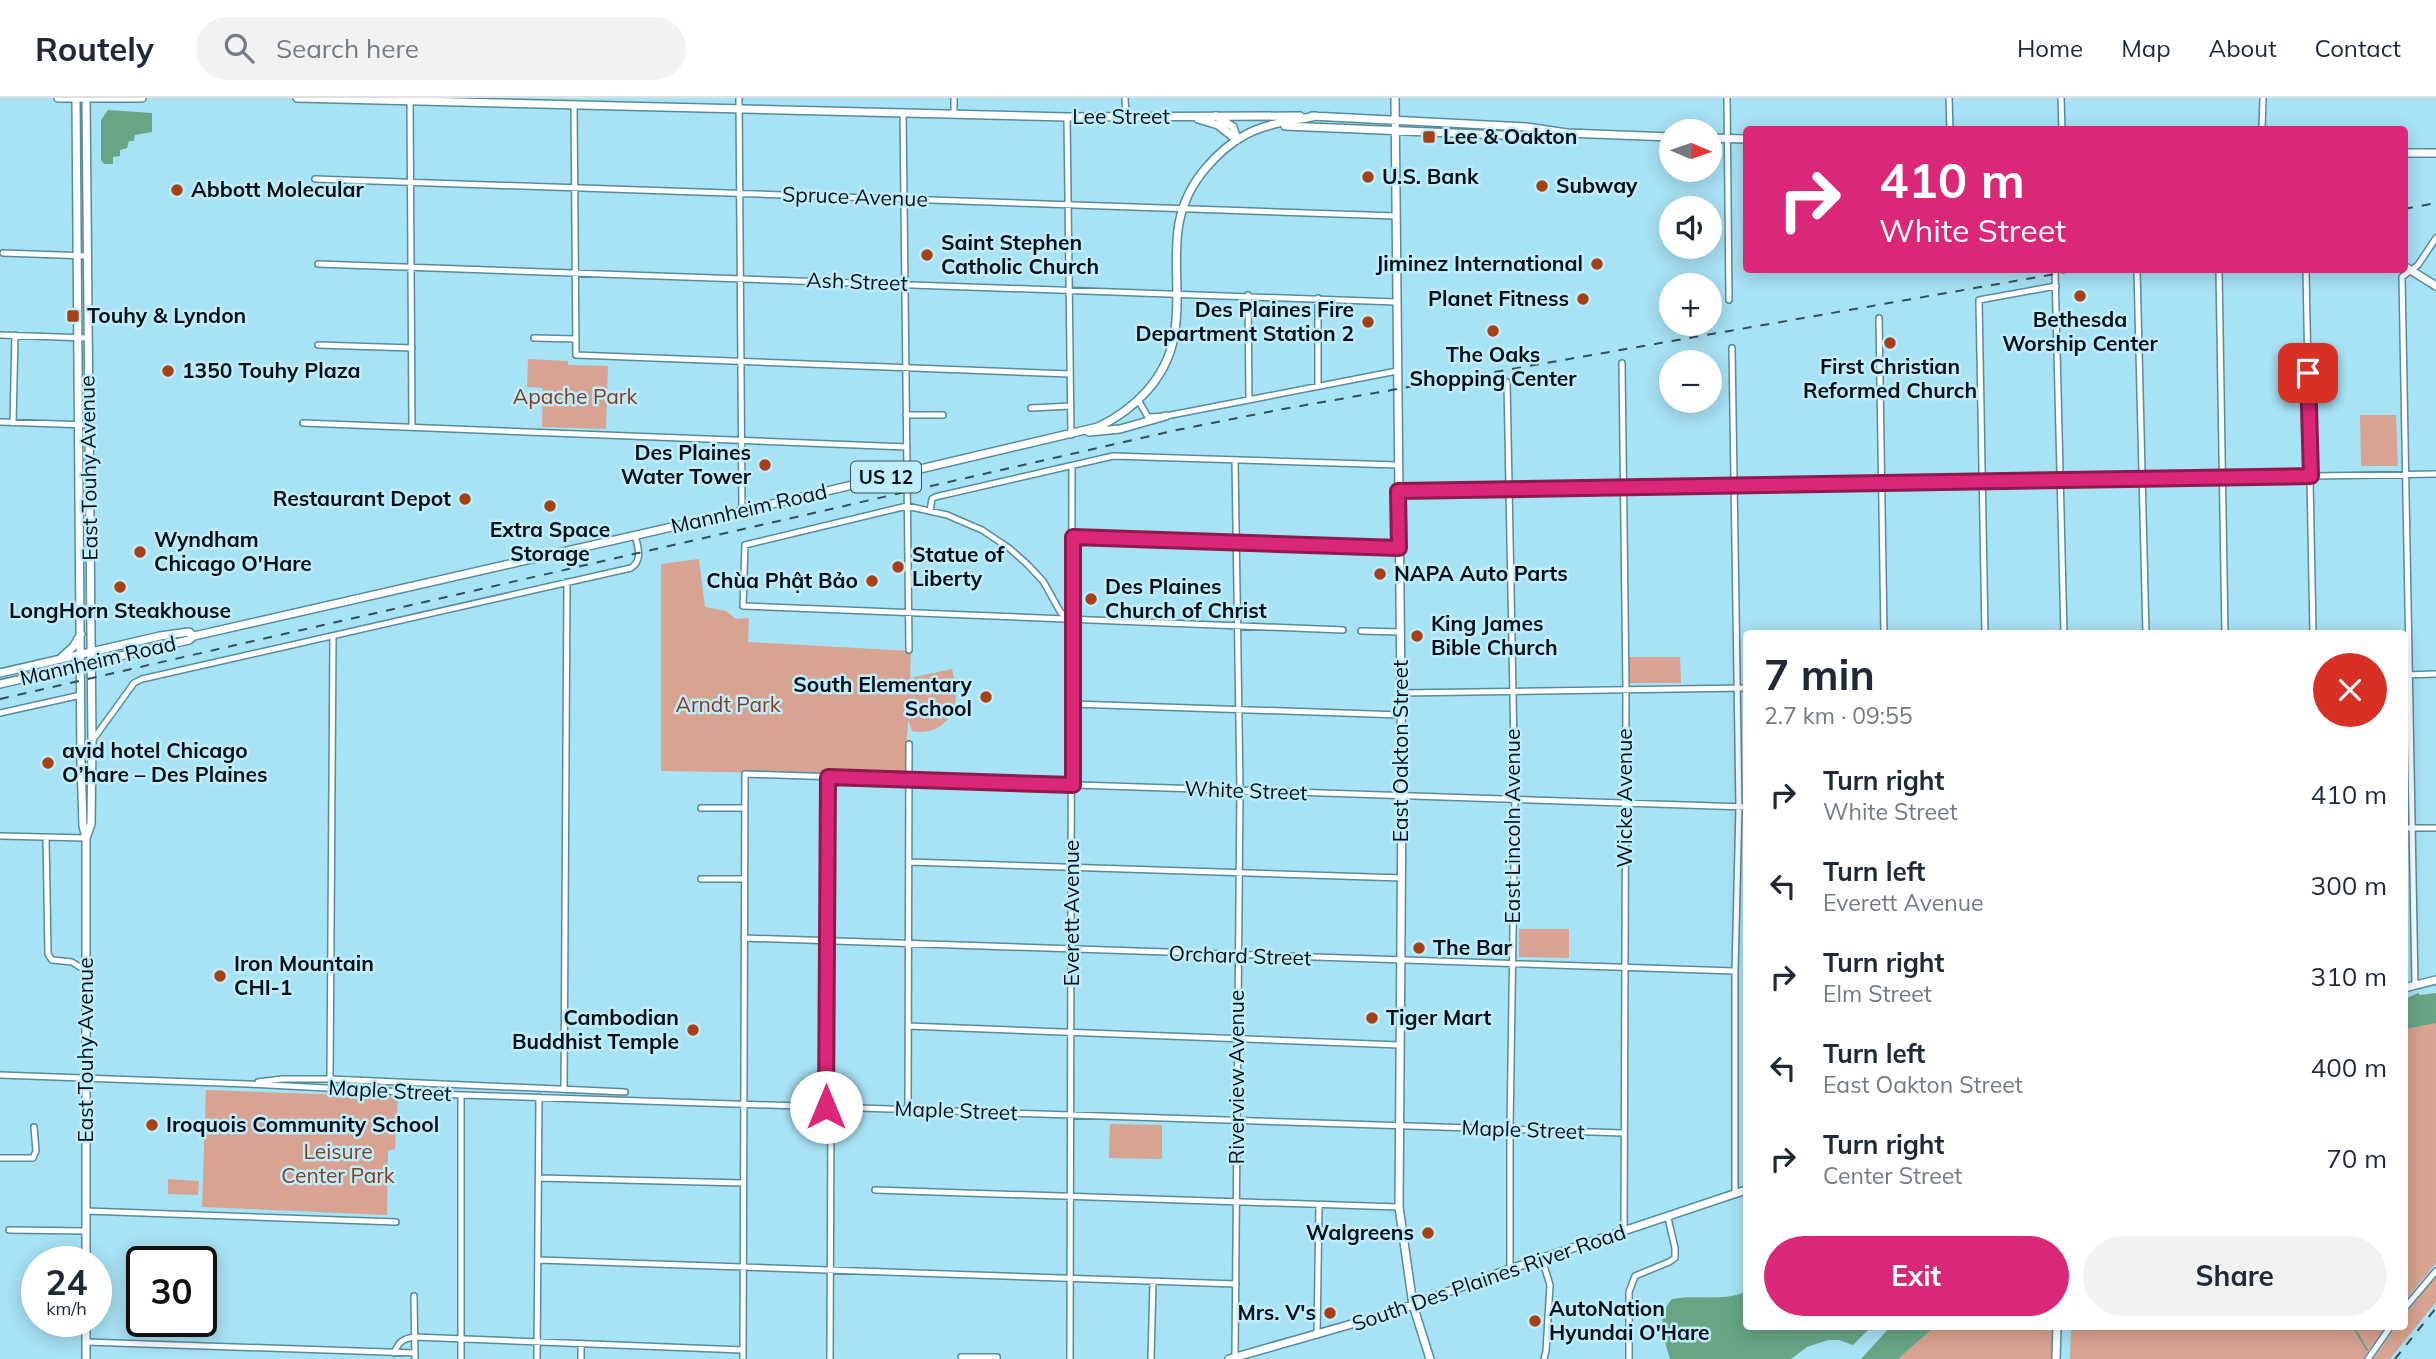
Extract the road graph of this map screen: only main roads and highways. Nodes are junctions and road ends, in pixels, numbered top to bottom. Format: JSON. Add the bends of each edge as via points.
{"nodes":[{"id":1,"x":59,"y":98,"type":"edge"},
{"id":2,"x":76,"y":98,"type":"edge"},
{"id":3,"x":86,"y":98,"type":"edge"},
{"id":4,"x":142,"y":98,"type":"edge"},
{"id":5,"x":297,"y":98,"type":"edge"},
{"id":6,"x":1395,"y":98,"type":"edge"},
{"id":7,"x":76,"y":112,"type":"junction"},
{"id":8,"x":1212,"y":115,"type":"junction"},
{"id":9,"x":1317,"y":116,"type":"junction"},
{"id":10,"x":1194,"y":117,"type":"junction"},
{"id":11,"x":1395,"y":121,"type":"junction"},
{"id":12,"x":1270,"y":126,"type":"junction"},
{"id":13,"x":1395,"y":131,"type":"junction"},
{"id":14,"x":1567,"y":133,"type":"junction"},
{"id":15,"x":1659,"y":137,"type":"edge"},
{"id":16,"x":1722,"y":139,"type":"edge"},
{"id":17,"x":1743,"y":139,"type":"edge"},
{"id":18,"x":1237,"y":140,"type":"junction"},
{"id":19,"x":2408,"y":153,"type":"edge"},
{"id":20,"x":2436,"y":153,"type":"edge"},
{"id":21,"x":2408,"y":268,"type":"edge"},
{"id":22,"x":2436,"y":286,"type":"edge"},
{"id":23,"x":1166,"y":416,"type":"road end"},
{"id":24,"x":84,"y":425,"type":"junction"},
{"id":25,"x":1082,"y":432,"type":"junction"},
{"id":26,"x":81,"y":633,"type":"junction"},
{"id":27,"x":92,"y":634,"type":"junction"},
{"id":28,"x":194,"y":636,"type":"junction"},
{"id":29,"x":110,"y":647,"type":"junction"},
{"id":30,"x":92,"y":651,"type":"junction"},
{"id":31,"x":82,"y":653,"type":"junction"},
{"id":32,"x":57,"y":660,"type":"junction"},
{"id":33,"x":107,"y":660,"type":"junction"},
{"id":34,"x":92,"y":663,"type":"junction"},
{"id":35,"x":82,"y":665,"type":"junction"},
{"id":36,"x":60,"y":669,"type":"junction"},
{"id":37,"x":0,"y":673,"type":"edge"},
{"id":38,"x":92,"y":674,"type":"junction"},
{"id":39,"x":82,"y":676,"type":"junction"},
{"id":40,"x":0,"y":684,"type":"edge"},
{"id":41,"x":86,"y":838,"type":"junction"},
{"id":42,"x":2436,"y":980,"type":"edge"},
{"id":43,"x":2408,"y":987,"type":"edge"},
{"id":44,"x":1743,"y":1191,"type":"edge"},
{"id":45,"x":86,"y":1246,"type":"edge"},
{"id":46,"x":1413,"y":1305,"type":"junction"},
{"id":47,"x":2057,"y":1330,"type":"edge"},
{"id":48,"x":86,"y":1337,"type":"edge"},
{"id":49,"x":1232,"y":1358,"type":"edge"},
{"id":50,"x":86,"y":1359,"type":"edge"},
{"id":51,"x":1430,"y":1359,"type":"edge"},
{"id":52,"x":2056,"y":1359,"type":"edge"}],
"edges":[{"from":1,"to":2,"type":"main road"},
{"from":1,"to":7,"type":"main road"},
{"from":2,"to":3,"type":"main road"},
{"from":2,"to":7,"type":"main road","name":"East Touhy Avenue"},
{"from":3,"to":4,"type":"main road"},
{"from":3,"to":24,"type":"main road","name":"East Touhy Avenue"},
{"from":5,"to":10,"type":"main road","name":"Lee Street"},
{"from":6,"to":11,"type":"main road","name":"East Oakton Street"},
{"from":7,"to":24,"type":"main road","name":"East Touhy Avenue"},
{"from":8,"to":9,"type":"main road","name":"Lee Street"},
{"from":8,"to":10,"type":"main road","name":"Lee Street"},
{"from":8,"to":18,"type":"main road","via":[[1230,124]]},
{"from":9,"to":11,"type":"main road","name":"Lee Street","number":"US 12"},
{"from":9,"to":12,"type":"main road","number":"US 12"},
{"from":10,"to":18,"type":"main road","via":[[1218,125]]},
{"from":11,"to":13,"type":"main road","name":"East Oakton Street"},
{"from":11,"to":14,"type":"main road","name":"Lee Street","number":"US 12"},
{"from":12,"to":13,"type":"main road","name":"Lee Street","number":"US 12"},
{"from":12,"to":18,"type":"main road","name":"Mannheim Road","number":"US 12"},
{"from":13,"to":14,"type":"main road","name":"Lee Street","number":"US 12"},
{"from":13,"to":46,"type":"main road","name":"East Oakton Street","via":[[1402,796],[1399,1207]]},
{"from":14,"to":15,"type":"main road","name":"Lee Street","number":"US 12"},
{"from":16,"to":17,"type":"main road"},
{"from":18,"to":25,"type":"main road","name":"Mannheim Road","number":"US 12","via":[[1222,150],[1192,185],[1182,209],[1175,245],[1171,349],[1154,383],[1112,420]]},
{"from":19,"to":20,"type":"main road"},
{"from":21,"to":22,"type":"main road"},
{"from":23,"to":25,"type":"main road","via":[[1112,430]]},
{"from":24,"to":26,"type":"main road","name":"East Touhy Avenue"},
{"from":24,"to":27,"type":"main road","name":"East Touhy Avenue"},
{"from":25,"to":28,"type":"main road","name":"Mannheim Road","number":"US 12"},
{"from":26,"to":31,"type":"main road","name":"East Touhy Avenue"},
{"from":26,"to":32,"type":"main road"},
{"from":27,"to":29,"type":"main road"},
{"from":27,"to":30,"type":"main road","name":"East Touhy Avenue"},
{"from":28,"to":29,"type":"main road","name":"Mannheim Road","number":"US 12","via":[[186,632]]},
{"from":28,"to":33,"type":"main road","name":"Mannheim Road","number":"US 12"},
{"from":29,"to":30,"type":"main road","name":"Mannheim Road","number":"US 12"},
{"from":30,"to":31,"type":"main road","name":"Mannheim Road","number":"US 12"},
{"from":30,"to":34,"type":"main road","name":"East Touhy Avenue"},
{"from":31,"to":32,"type":"main road","name":"Mannheim Road","number":"US 12"},
{"from":31,"to":35,"type":"main road","name":"East Touhy Avenue"},
{"from":32,"to":37,"type":"main road","name":"Mannheim Road","number":"US 12"},
{"from":33,"to":34,"type":"main road","name":"Mannheim Road","number":"US 12"},
{"from":33,"to":38,"type":"main road"},
{"from":34,"to":35,"type":"main road","name":"Mannheim Road","number":"US 12"},
{"from":34,"to":38,"type":"main road","name":"East Touhy Avenue"},
{"from":35,"to":36,"type":"main road","name":"Mannheim Road","number":"US 12"},
{"from":35,"to":39,"type":"main road","name":"East Touhy Avenue"},
{"from":36,"to":39,"type":"main road"},
{"from":36,"to":40,"type":"main road","name":"Mannheim Road","number":"US 12"},
{"from":38,"to":41,"type":"main road","name":"East Touhy Avenue","via":[[91,824]]},
{"from":39,"to":41,"type":"main road","name":"East Touhy Avenue"},
{"from":41,"to":45,"type":"main road","name":"East Touhy Avenue"},
{"from":42,"to":43,"type":"main road"},
{"from":44,"to":46,"type":"main road","name":"South Des Plaines River Road"},
{"from":46,"to":49,"type":"main road","name":"South Des Plaines River Road"},
{"from":46,"to":51,"type":"main road","name":"East Oakton Street"},
{"from":47,"to":52,"type":"main road"},
{"from":48,"to":50,"type":"main road"}]}
